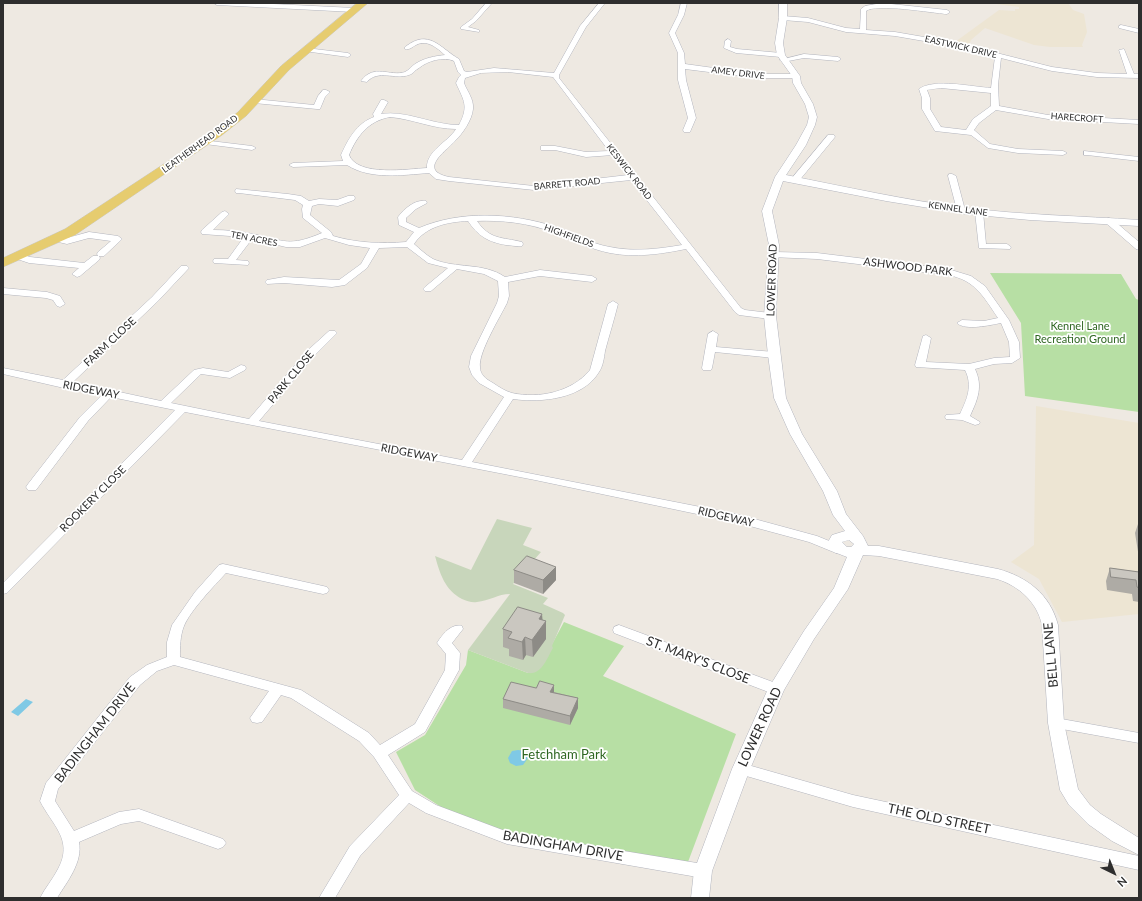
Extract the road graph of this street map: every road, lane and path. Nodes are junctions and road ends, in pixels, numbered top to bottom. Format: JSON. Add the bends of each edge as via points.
{"nodes":[{"id":1,"x":217,"y":3,"type":"edge"},
{"id":2,"x":489,"y":3,"type":"edge"},
{"id":3,"x":602,"y":3,"type":"edge"},
{"id":4,"x":684,"y":3,"type":"edge"},
{"id":5,"x":783,"y":3,"type":"edge"},
{"id":6,"x":270,"y":4,"type":"edge"},
{"id":7,"x":358,"y":7,"type":"edge"},
{"id":8,"x":947,"y":12,"type":"dead end"},
{"id":9,"x":783,"y":18,"type":"junction"},
{"id":10,"x":1121,"y":27,"type":"dead end"},
{"id":11,"x":477,"y":31,"type":"dead end"},
{"id":12,"x":863,"y":31,"type":"junction"},
{"id":13,"x":1139,"y":32,"type":"edge"},
{"id":14,"x":728,"y":41,"type":"dead end"},
{"id":15,"x":407,"y":48,"type":"dead end"},
{"id":16,"x":306,"y":50,"type":"junction"},
{"id":17,"x":1122,"y":50,"type":"dead end"},
{"id":18,"x":348,"y":55,"type":"dead end"},
{"id":19,"x":999,"y":56,"type":"junction"},
{"id":20,"x":449,"y":57,"type":"junction"},
{"id":21,"x":782,"y":57,"type":"junction"},
{"id":22,"x":838,"y":59,"type":"dead end"},
{"id":23,"x":681,"y":66,"type":"junction"},
{"id":24,"x":466,"y":74,"type":"junction"},
{"id":25,"x":556,"y":75,"type":"junction"},
{"id":26,"x":796,"y":76,"type":"junction"},
{"id":27,"x":1131,"y":76,"type":"junction"},
{"id":28,"x":1139,"y":76,"type":"edge"},
{"id":29,"x":364,"y":80,"type":"dead end"},
{"id":30,"x":995,"y":91,"type":"junction"},
{"id":31,"x":326,"y":92,"type":"dead end"},
{"id":32,"x":254,"y":101,"type":"junction"},
{"id":33,"x":380,"y":105,"type":"dead end"},
{"id":34,"x":317,"y":107,"type":"junction"},
{"id":35,"x":995,"y":107,"type":"junction"},
{"id":36,"x":326,"y":111,"type":"dead end"},
{"id":37,"x":985,"y":113,"type":"junction"},
{"id":38,"x":1014,"y":113,"type":"junction"},
{"id":39,"x":378,"y":117,"type":"junction"},
{"id":40,"x":1139,"y":122,"type":"edge"},
{"id":41,"x":460,"y":127,"type":"junction"},
{"id":42,"x":687,"y":130,"type":"dead end"},
{"id":43,"x":974,"y":134,"type":"junction"},
{"id":44,"x":831,"y":137,"type":"dead end"},
{"id":45,"x":205,"y":142,"type":"junction"},
{"id":46,"x":549,"y":146,"type":"dead end"},
{"id":47,"x":253,"y":148,"type":"dead end"},
{"id":48,"x":614,"y":153,"type":"junction"},
{"id":49,"x":1087,"y":153,"type":"dead end"},
{"id":50,"x":1063,"y":154,"type":"dead end"},
{"id":51,"x":1139,"y":159,"type":"edge"},
{"id":52,"x":348,"y":163,"type":"junction"},
{"id":53,"x":293,"y":165,"type":"dead end"},
{"id":54,"x":431,"y":170,"type":"junction"},
{"id":55,"x":952,"y":176,"type":"dead end"},
{"id":56,"x":633,"y":177,"type":"junction"},
{"id":57,"x":780,"y":177,"type":"junction"},
{"id":58,"x":795,"y":180,"type":"junction"},
{"id":59,"x":239,"y":191,"type":"dead end"},
{"id":60,"x":351,"y":198,"type":"dead end"},
{"id":61,"x":423,"y":203,"type":"dead end"},
{"id":62,"x":308,"y":204,"type":"junction"},
{"id":63,"x":961,"y":210,"type":"junction"},
{"id":64,"x":979,"y":212,"type":"junction"},
{"id":65,"x":225,"y":214,"type":"dead end"},
{"id":66,"x":471,"y":219,"type":"junction"},
{"id":67,"x":1109,"y":221,"type":"junction"},
{"id":68,"x":1139,"y":223,"type":"edge"},
{"id":69,"x":419,"y":231,"type":"junction"},
{"id":70,"x":328,"y":234,"type":"junction"},
{"id":71,"x":250,"y":236,"type":"junction"},
{"id":72,"x":60,"y":244,"type":"junction"},
{"id":73,"x":409,"y":244,"type":"junction"},
{"id":74,"x":519,"y":244,"type":"dead end"},
{"id":75,"x":376,"y":246,"type":"junction"},
{"id":76,"x":688,"y":246,"type":"junction"},
{"id":77,"x":1007,"y":247,"type":"dead end"},
{"id":78,"x":1139,"y":247,"type":"edge"},
{"id":79,"x":774,"y":255,"type":"junction"},
{"id":80,"x":17,"y":256,"type":"junction"},
{"id":81,"x":3,"y":261,"type":"edge"},
{"id":82,"x":217,"y":261,"type":"dead end"},
{"id":83,"x":230,"y":262,"type":"junction"},
{"id":84,"x":245,"y":263,"type":"dead end"},
{"id":85,"x":85,"y":266,"type":"junction"},
{"id":86,"x":455,"y":266,"type":"junction"},
{"id":87,"x":184,"y":268,"type":"dead end"},
{"id":88,"x":77,"y":274,"type":"dead end"},
{"id":89,"x":592,"y":279,"type":"dead end"},
{"id":90,"x":503,"y":280,"type":"junction"},
{"id":91,"x":270,"y":282,"type":"dead end"},
{"id":92,"x":428,"y":289,"type":"dead end"},
{"id":93,"x":3,"y":291,"type":"edge"},
{"id":94,"x":60,"y":304,"type":"dead end"},
{"id":95,"x":613,"y":304,"type":"dead end"},
{"id":96,"x":770,"y":316,"type":"junction"},
{"id":97,"x":1003,"y":319,"type":"junction"},
{"id":98,"x":962,"y":323,"type":"dead end"},
{"id":99,"x":332,"y":333,"type":"dead end"},
{"id":100,"x":713,"y":334,"type":"dead end"},
{"id":101,"x":926,"y":338,"type":"dead end"},
{"id":102,"x":710,"y":349,"type":"junction"},
{"id":103,"x":774,"y":355,"type":"junction"},
{"id":104,"x":969,"y":367,"type":"junction"},
{"id":105,"x":241,"y":368,"type":"dead end"},
{"id":106,"x":707,"y":368,"type":"dead end"},
{"id":107,"x":3,"y":371,"type":"edge"},
{"id":108,"x":64,"y":385,"type":"junction"},
{"id":109,"x":109,"y":393,"type":"junction"},
{"id":110,"x":510,"y":396,"type":"junction"},
{"id":111,"x":164,"y":404,"type":"junction"},
{"id":112,"x":183,"y":408,"type":"junction"},
{"id":113,"x":950,"y":417,"type":"dead end"},
{"id":114,"x":964,"y":417,"type":"junction"},
{"id":115,"x":975,"y":422,"type":"dead end"},
{"id":116,"x":252,"y":423,"type":"junction"},
{"id":117,"x":465,"y":464,"type":"junction"},
{"id":118,"x":32,"y":487,"type":"dead end"},
{"id":119,"x":840,"y":515,"type":"junction"},
{"id":120,"x":840,"y":544,"type":"junction"},
{"id":121,"x":858,"y":545,"type":"junction"},
{"id":122,"x":850,"y":569,"type":"junction"},
{"id":123,"x":3,"y":590,"type":"edge"},
{"id":124,"x":324,"y":590,"type":"dead end"},
{"id":125,"x":457,"y":629,"type":"dead end"},
{"id":126,"x":619,"y":630,"type":"dead end"},
{"id":127,"x":174,"y":660,"type":"junction"},
{"id":128,"x":278,"y":688,"type":"junction"},
{"id":129,"x":776,"y":689,"type":"junction"},
{"id":130,"x":257,"y":718,"type":"dead end"},
{"id":131,"x":1056,"y":723,"type":"junction"},
{"id":132,"x":1139,"y":738,"type":"edge"},
{"id":133,"x":379,"y":753,"type":"junction"},
{"id":134,"x":741,"y":769,"type":"junction"},
{"id":135,"x":407,"y":795,"type":"junction"},
{"id":136,"x":70,"y":839,"type":"junction"},
{"id":137,"x":218,"y":843,"type":"dead end"},
{"id":138,"x":1139,"y":847,"type":"edge"},
{"id":139,"x":1139,"y":863,"type":"edge"},
{"id":140,"x":703,"y":871,"type":"junction"},
{"id":141,"x":48,"y":898,"type":"edge"},
{"id":142,"x":327,"y":898,"type":"edge"},
{"id":143,"x":700,"y":898,"type":"edge"}],
"edges":[{"from":1,"to":6,"type":"street"},
{"from":2,"to":11,"type":"street","via":[[463,28]]},
{"from":3,"to":25,"type":"street","via":[[583,26]]},
{"from":4,"to":23,"type":"street","via":[[672,33],[680,49]]},
{"from":5,"to":9,"type":"street"},
{"from":6,"to":7,"type":"street"},
{"from":7,"to":16,"type":"main road","name":"LEATHERHEAD ROAD"},
{"from":8,"to":12,"type":"street","via":[[875,5],[863,10]]},
{"from":9,"to":12,"type":"street","name":"EASTWICK DRIVE","via":[[808,20],[846,30]]},
{"from":9,"to":21,"type":"street","via":[[779,42]]},
{"from":10,"to":13,"type":"street"},
{"from":12,"to":19,"type":"street","name":"EASTWICK DRIVE","via":[[953,44]]},
{"from":14,"to":21,"type":"street","via":[[727,48],[736,51]]},
{"from":15,"to":20,"type":"street","via":[[417,42],[429,41]]},
{"from":16,"to":18,"type":"street"},
{"from":16,"to":32,"type":"main road","name":"LEATHERHEAD ROAD"},
{"from":17,"to":27,"type":"street"},
{"from":19,"to":27,"type":"street","name":"EASTWICK DRIVE","via":[[1097,75]]},
{"from":19,"to":30,"type":"street","via":[[995,71]]},
{"from":20,"to":24,"type":"street","via":[[457,60],[461,72]]},
{"from":20,"to":29,"type":"street","via":[[420,64],[411,72],[375,72]]},
{"from":21,"to":22,"type":"street"},
{"from":21,"to":26,"type":"street","name":"LOWER ROAD"},
{"from":23,"to":26,"type":"street","name":"AMEY DRIVE","via":[[744,75]]},
{"from":23,"to":42,"type":"street","via":[[683,88],[692,118]]},
{"from":24,"to":25,"type":"street","via":[[493,70]]},
{"from":24,"to":41,"type":"street","via":[[460,83],[469,108]]},
{"from":25,"to":48,"type":"street","name":"KESWICK ROAD"},
{"from":26,"to":57,"type":"street","name":"LOWER ROAD","via":[[811,109],[812,122],[801,145]]},
{"from":27,"to":28,"type":"street","name":"EASTWICK DRIVE"},
{"from":30,"to":35,"type":"street"},
{"from":30,"to":43,"type":"street","via":[[952,86],[923,89],[926,109],[938,128]]},
{"from":31,"to":34,"type":"street"},
{"from":32,"to":34,"type":"street"},
{"from":32,"to":45,"type":"main road","name":"LEATHERHEAD ROAD","via":[[231,123]]},
{"from":33,"to":39,"type":"street","via":[[376,114]]},
{"from":34,"to":36,"type":"street"},
{"from":35,"to":37,"type":"street"},
{"from":35,"to":38,"type":"street","name":"HARECROFT"},
{"from":37,"to":38,"type":"street","name":"HARECROFT"},
{"from":37,"to":43,"type":"street","via":[[970,130]]},
{"from":38,"to":40,"type":"street","name":"HARECROFT"},
{"from":39,"to":41,"type":"street","via":[[399,116],[437,126]]},
{"from":39,"to":52,"type":"street","via":[[370,120],[358,132],[345,155]]},
{"from":41,"to":54,"type":"street","via":[[451,141],[435,155],[431,162]]},
{"from":43,"to":50,"type":"street","via":[[988,146]]},
{"from":44,"to":58,"type":"street"},
{"from":45,"to":47,"type":"street"},
{"from":45,"to":72,"type":"main road","name":"LEATHERHEAD ROAD","via":[[102,212]]},
{"from":46,"to":48,"type":"street","via":[[579,154]]},
{"from":48,"to":56,"type":"street","name":"KESWICK ROAD"},
{"from":49,"to":51,"type":"street"},
{"from":52,"to":53,"type":"street"},
{"from":52,"to":54,"type":"street","via":[[359,169],[381,172]]},
{"from":54,"to":56,"type":"street","name":"BARRETT ROAD","via":[[443,178],[534,188]]},
{"from":55,"to":63,"type":"street"},
{"from":56,"to":76,"type":"street","name":"KESWICK ROAD"},
{"from":57,"to":58,"type":"street","name":"KENNEL LANE"},
{"from":57,"to":79,"type":"street","name":"LOWER ROAD","via":[[767,211]]},
{"from":58,"to":63,"type":"street","name":"KENNEL LANE","via":[[865,195]]},
{"from":59,"to":62,"type":"street","via":[[288,196]]},
{"from":60,"to":62,"type":"street","via":[[338,207],[319,201]]},
{"from":61,"to":69,"type":"street","via":[[402,216],[402,223]]},
{"from":62,"to":70,"type":"street","via":[[306,216]]},
{"from":63,"to":64,"type":"street","name":"KENNEL LANE"},
{"from":64,"to":67,"type":"street","name":"KENNEL LANE"},
{"from":64,"to":77,"type":"street","via":[[981,248]]},
{"from":65,"to":71,"type":"street","name":"TEN ACRES","via":[[205,232]]},
{"from":66,"to":69,"type":"street","name":"HIGHFIELDS","via":[[437,224]]},
{"from":66,"to":74,"type":"street","via":[[478,232],[485,236]]},
{"from":66,"to":76,"type":"street","name":"HIGHFIELDS","via":[[518,221],[547,227],[609,249],[645,253]]},
{"from":67,"to":68,"type":"street","name":"KENNEL LANE"},
{"from":67,"to":78,"type":"street"},
{"from":69,"to":73,"type":"street"},
{"from":70,"to":71,"type":"street","name":"TEN ACRES","via":[[290,245]]},
{"from":70,"to":75,"type":"street","via":[[329,238]]},
{"from":71,"to":83,"type":"street"},
{"from":72,"to":80,"type":"main road","name":"LEATHERHEAD ROAD"},
{"from":72,"to":85,"type":"street","via":[[89,235],[118,239]]},
{"from":73,"to":75,"type":"street"},
{"from":73,"to":86,"type":"street","via":[[428,259]]},
{"from":75,"to":91,"type":"street","via":[[364,266],[342,283],[284,280]]},
{"from":76,"to":96,"type":"street","name":"KESWICK ROAD","via":[[740,312]]},
{"from":79,"to":96,"type":"street","name":"LOWER ROAD"},
{"from":79,"to":97,"type":"street","name":"ASHWOOD PARK","via":[[830,257],[959,274],[980,285]]},
{"from":80,"to":81,"type":"main road","name":"LEATHERHEAD ROAD"},
{"from":80,"to":85,"type":"street","via":[[29,260]]},
{"from":82,"to":83,"type":"street"},
{"from":83,"to":84,"type":"street"},
{"from":85,"to":88,"type":"street"},
{"from":86,"to":90,"type":"street","via":[[486,272]]},
{"from":86,"to":92,"type":"street"},
{"from":87,"to":108,"type":"street","name":"FARM CLOSE"},
{"from":89,"to":90,"type":"street","via":[[540,273]]},
{"from":90,"to":110,"type":"street","via":[[504,296],[476,356],[474,370],[480,379]]},
{"from":93,"to":94,"type":"street","via":[[47,295],[57,298]]},
{"from":95,"to":110,"type":"street","via":[[595,371],[590,378],[560,393],[531,398]]},
{"from":96,"to":103,"type":"street","name":"LOWER ROAD"},
{"from":97,"to":98,"type":"street","via":[[984,324]]},
{"from":97,"to":104,"type":"street","name":"ASHWOOD PARK","via":[[1014,341],[1015,358]]},
{"from":99,"to":116,"type":"street","name":"PARK CLOSE","via":[[311,353]]},
{"from":100,"to":102,"type":"street"},
{"from":101,"to":104,"type":"street","name":"ASHWOOD PARK","via":[[920,364]]},
{"from":102,"to":103,"type":"street"},
{"from":102,"to":106,"type":"street"},
{"from":103,"to":119,"type":"street","name":"LOWER ROAD","via":[[780,398],[796,434],[830,490]]},
{"from":104,"to":114,"type":"street","via":[[976,388]]},
{"from":105,"to":111,"type":"street","via":[[230,375],[203,371],[195,373]]},
{"from":107,"to":108,"type":"street","name":"RIDGEWAY"},
{"from":108,"to":109,"type":"street","name":"RIDGEWAY"},
{"from":109,"to":111,"type":"street","name":"RIDGEWAY"},
{"from":109,"to":118,"type":"street","via":[[84,419]]},
{"from":110,"to":117,"type":"street"},
{"from":111,"to":112,"type":"street","name":"RIDGEWAY"},
{"from":112,"to":116,"type":"street","name":"RIDGEWAY"},
{"from":112,"to":123,"type":"street","name":"ROOKERY CLOSE"},
{"from":113,"to":114,"type":"street"},
{"from":114,"to":115,"type":"street"},
{"from":116,"to":117,"type":"street","name":"RIDGEWAY"},
{"from":117,"to":120,"type":"street","name":"RIDGEWAY","via":[[736,518],[813,540]]},
{"from":119,"to":120,"type":"street","name":"LOWER ROAD"},
{"from":119,"to":121,"type":"street","name":"LOWER ROAD"},
{"from":120,"to":121,"type":"street","via":[[849,552]]},
{"from":120,"to":122,"type":"street","name":"LOWER ROAD"},
{"from":121,"to":122,"type":"street","name":"LOWER ROAD"},
{"from":121,"to":131,"type":"street","name":"BELL LANE","via":[[998,574],[1011,578],[1032,591],[1044,608],[1050,625]]},
{"from":122,"to":129,"type":"street","name":"LOWER ROAD","via":[[833,602]]},
{"from":124,"to":127,"type":"street","via":[[223,568],[199,595],[178,625],[174,642]]},
{"from":125,"to":133,"type":"street","via":[[444,643],[453,653],[452,670],[420,728]]},
{"from":126,"to":129,"type":"street","name":"ST. MARY'S CLOSE"},
{"from":127,"to":128,"type":"street","name":"BADINGHAM DRIVE"},
{"from":127,"to":136,"type":"street","name":"BADINGHAM DRIVE","via":[[152,668],[135,681],[51,787],[47,801]]},
{"from":128,"to":130,"type":"street"},
{"from":128,"to":133,"type":"street","name":"BADINGHAM DRIVE","via":[[296,694],[348,725]]},
{"from":129,"to":134,"type":"street","name":"LOWER ROAD"},
{"from":131,"to":132,"type":"street"},
{"from":131,"to":138,"type":"street","name":"BELL LANE","via":[[1067,787],[1075,799],[1100,823]]},
{"from":133,"to":135,"type":"street","name":"BADINGHAM DRIVE"},
{"from":134,"to":139,"type":"street","name":"THE OLD STREET","via":[[853,801]]},
{"from":134,"to":140,"type":"street","name":"LOWER ROAD"},
{"from":135,"to":140,"type":"street","name":"BADINGHAM DRIVE","via":[[431,809],[507,838]]},
{"from":135,"to":142,"type":"street","via":[[355,851]]},
{"from":136,"to":137,"type":"street","via":[[119,818],[139,815]]},
{"from":136,"to":141,"type":"street","via":[[71,856],[68,866]]},
{"from":140,"to":143,"type":"street","name":"LOWER ROAD"}]}
